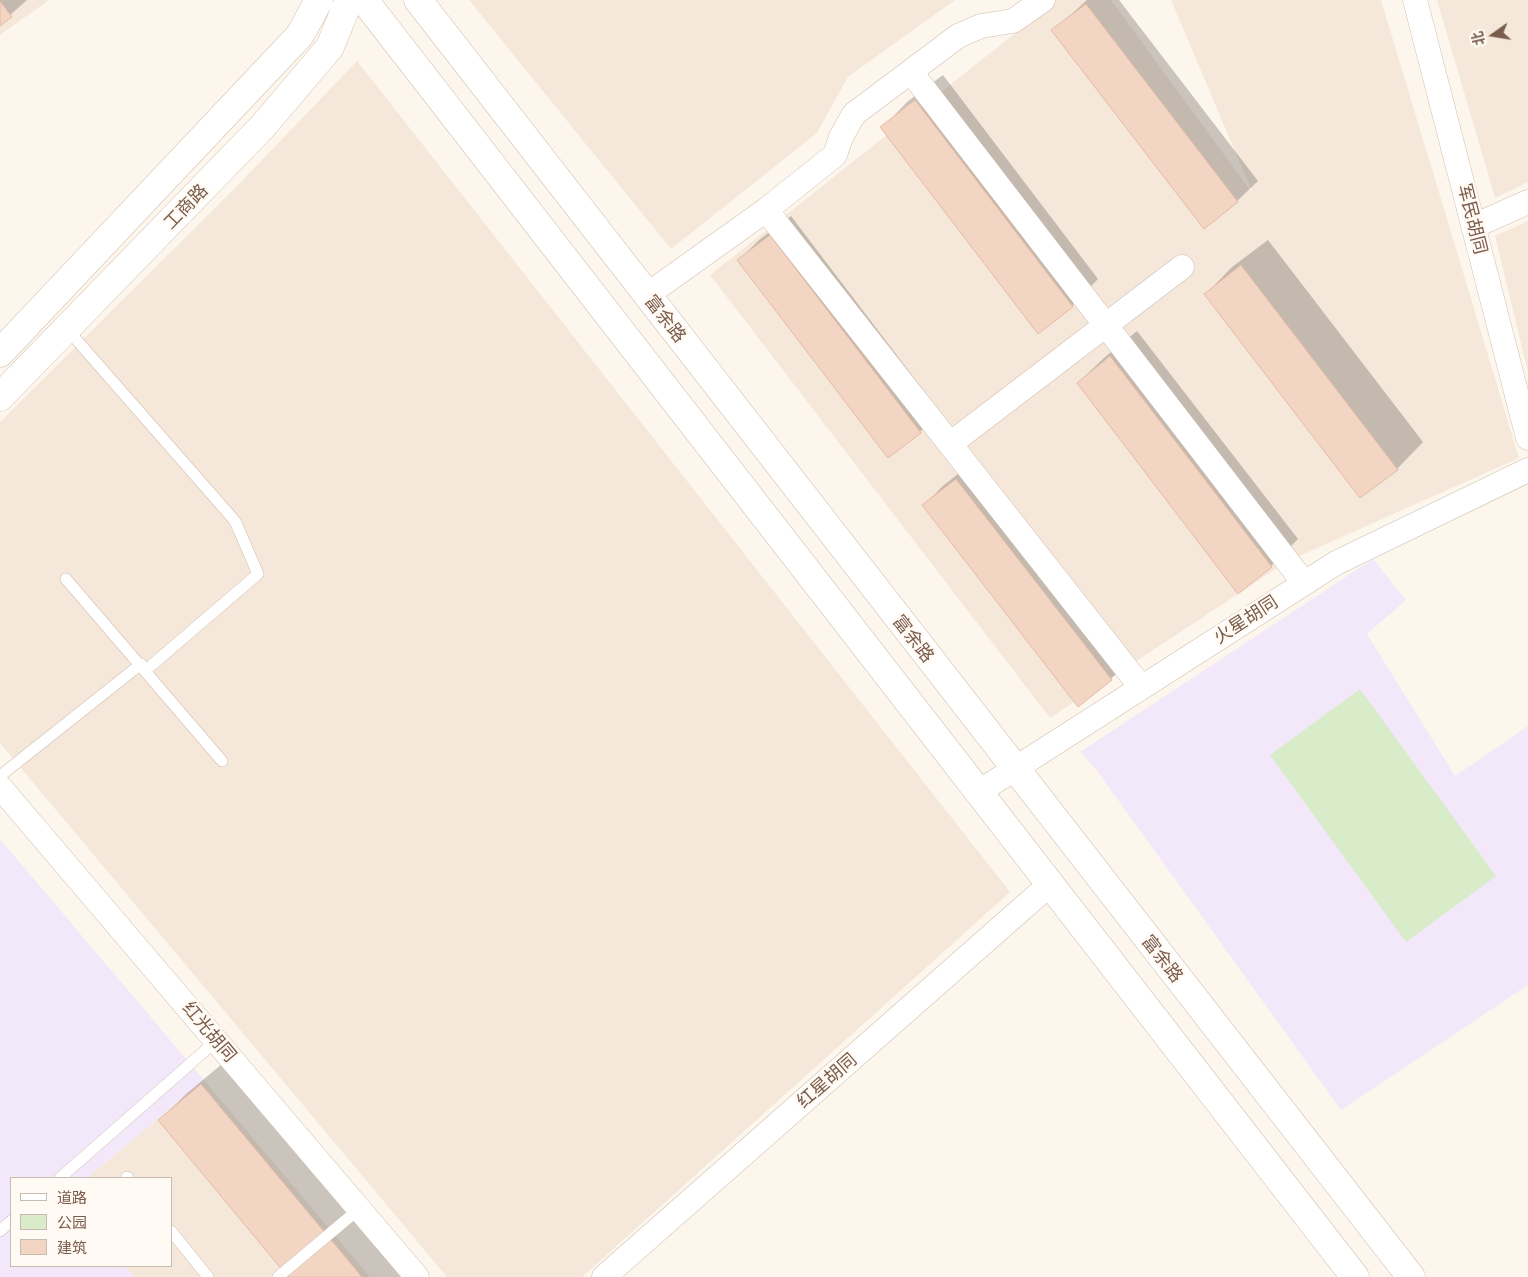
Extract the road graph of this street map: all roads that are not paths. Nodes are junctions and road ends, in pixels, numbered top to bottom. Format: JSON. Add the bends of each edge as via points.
{"nodes":[{"id":1,"x":319,"y":0,"type":"edge"},
{"id":2,"x":349,"y":0,"type":"edge"},
{"id":3,"x":364,"y":0,"type":"edge"},
{"id":4,"x":418,"y":0,"type":"edge"},
{"id":5,"x":1043,"y":0,"type":"edge"},
{"id":6,"x":1416,"y":0,"type":"edge"},
{"id":7,"x":911,"y":72,"type":"junction"},
{"id":8,"x":1528,"y":202,"type":"edge"},
{"id":9,"x":766,"y":210,"type":"junction"},
{"id":10,"x":1474,"y":226,"type":"junction"},
{"id":11,"x":1182,"y":267,"type":"dead end"},
{"id":12,"x":647,"y":296,"type":"junction"},
{"id":13,"x":1106,"y":324,"type":"junction"},
{"id":14,"x":66,"y":329,"type":"junction"},
{"id":15,"x":0,"y":353,"type":"edge"},
{"id":16,"x":0,"y":397,"type":"edge"},
{"id":17,"x":1528,"y":438,"type":"edge"},
{"id":18,"x":950,"y":444,"type":"junction"},
{"id":19,"x":1528,"y":470,"type":"edge"},
{"id":20,"x":66,"y":579,"type":"dead end"},
{"id":21,"x":1304,"y":583,"type":"junction"},
{"id":22,"x":143,"y":667,"type":"junction"},
{"id":23,"x":1141,"y":687,"type":"junction"},
{"id":24,"x":222,"y":761,"type":"dead end"},
{"id":25,"x":1014,"y":769,"type":"junction"},
{"id":26,"x":0,"y":776,"type":"edge"},
{"id":27,"x":0,"y":787,"type":"edge"},
{"id":28,"x":977,"y":793,"type":"junction"},
{"id":29,"x":1049,"y":885,"type":"junction"},
{"id":30,"x":216,"y":1041,"type":"junction"},
{"id":31,"x":61,"y":1177,"type":"edge"},
{"id":32,"x":359,"y":1209,"type":"junction"},
{"id":33,"x":10,"y":1222,"type":"edge"},
{"id":34,"x":0,"y":1231,"type":"edge"},
{"id":35,"x":172,"y":1232,"type":"edge"},
{"id":36,"x":208,"y":1277,"type":"edge"},
{"id":37,"x":278,"y":1277,"type":"edge"},
{"id":38,"x":417,"y":1277,"type":"edge"},
{"id":39,"x":604,"y":1277,"type":"edge"},
{"id":40,"x":1355,"y":1277,"type":"edge"},
{"id":41,"x":1410,"y":1277,"type":"edge"}],
"edges":[{"from":1,"to":15,"type":"street","name":"工商路","via":[[300,36]]},
{"from":2,"to":14,"type":"street","name":"工商路","via":[[330,47],[264,124]]},
{"from":3,"to":28,"type":"street"},
{"from":4,"to":12,"type":"street","name":"富余路"},
{"from":5,"to":7,"type":"street","via":[[1013,21],[981,26],[958,36]]},
{"from":6,"to":10,"type":"street","name":"军民胡同"},
{"from":7,"to":9,"type":"street","via":[[854,114],[835,155]]},
{"from":7,"to":13,"type":"street"},
{"from":8,"to":10,"type":"street"},
{"from":9,"to":12,"type":"street"},
{"from":9,"to":18,"type":"street"},
{"from":10,"to":17,"type":"street","name":"军民胡同"},
{"from":11,"to":13,"type":"street"},
{"from":12,"to":25,"type":"street","name":"富余路"},
{"from":13,"to":18,"type":"street"},
{"from":13,"to":21,"type":"street"},
{"from":14,"to":16,"type":"street","name":"工商路"},
{"from":14,"to":22,"type":"lane","via":[[235,521],[258,574]]},
{"from":18,"to":23,"type":"street"},
{"from":19,"to":21,"type":"street","name":"火星胡同","via":[[1345,559]]},
{"from":20,"to":22,"type":"lane"},
{"from":21,"to":23,"type":"street","name":"火星胡同"},
{"from":22,"to":24,"type":"lane"},
{"from":22,"to":26,"type":"lane"},
{"from":23,"to":25,"type":"street","name":"火星胡同"},
{"from":25,"to":28,"type":"street","name":"火星胡同"},
{"from":25,"to":41,"type":"street","name":"富余路"},
{"from":27,"to":30,"type":"street","name":"红光胡同"},
{"from":28,"to":29,"type":"street"},
{"from":29,"to":39,"type":"street","name":"红星胡同"},
{"from":29,"to":40,"type":"street"},
{"from":30,"to":31,"type":"lane"},
{"from":30,"to":32,"type":"street","name":"红光胡同"},
{"from":32,"to":37,"type":"lane"},
{"from":32,"to":38,"type":"street","name":"红光胡同"},
{"from":33,"to":34,"type":"lane"},
{"from":35,"to":36,"type":"lane"}]}
